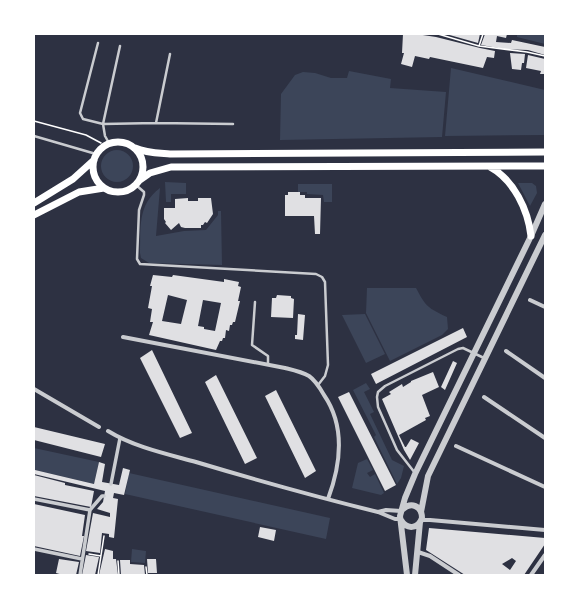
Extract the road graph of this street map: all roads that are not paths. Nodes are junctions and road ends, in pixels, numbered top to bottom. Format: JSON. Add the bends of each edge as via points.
{"nodes":[{"id":1,"x":98,"y":43,"type":"dead end"},
{"id":2,"x":120,"y":46,"type":"dead end"},
{"id":3,"x":170,"y":54,"type":"dead end"},
{"id":4,"x":156,"y":123,"type":"junction"},
{"id":5,"x":103,"y":124,"type":"junction"},
{"id":6,"x":233,"y":124,"type":"dead end"},
{"id":7,"x":34,"y":136,"type":"edge"},
{"id":8,"x":107,"y":144,"type":"junction"},
{"id":9,"x":135,"y":148,"type":"junction"},
{"id":10,"x":545,"y":152,"type":"edge"},
{"id":11,"x":95,"y":157,"type":"junction"},
{"id":12,"x":488,"y":166,"type":"junction"},
{"id":13,"x":545,"y":166,"type":"edge"},
{"id":14,"x":138,"y":182,"type":"junction"},
{"id":15,"x":104,"y":188,"type":"junction"},
{"id":16,"x":34,"y":203,"type":"edge"},
{"id":17,"x":545,"y":204,"type":"edge"},
{"id":18,"x":34,"y":215,"type":"edge"},
{"id":19,"x":545,"y":235,"type":"edge"},
{"id":20,"x":531,"y":236,"type":"junction"},
{"id":21,"x":530,"y":300,"type":"dead end"},
{"id":22,"x":255,"y":302,"type":"dead end"},
{"id":23,"x":545,"y":307,"type":"edge"},
{"id":24,"x":123,"y":337,"type":"dead end"},
{"id":25,"x":506,"y":351,"type":"dead end"},
{"id":26,"x":474,"y":353,"type":"junction"},
{"id":27,"x":484,"y":358,"type":"junction"},
{"id":28,"x":268,"y":364,"type":"junction"},
{"id":29,"x":545,"y":378,"type":"edge"},
{"id":30,"x":318,"y":385,"type":"junction"},
{"id":31,"x":34,"y":389,"type":"edge"},
{"id":32,"x":484,"y":397,"type":"dead end"},
{"id":33,"x":98,"y":426,"type":"dead end"},
{"id":34,"x":108,"y":431,"type":"dead end"},
{"id":35,"x":120,"y":438,"type":"junction"},
{"id":36,"x":545,"y":438,"type":"edge"},
{"id":37,"x":456,"y":446,"type":"dead end"},
{"id":38,"x":415,"y":474,"type":"junction"},
{"id":39,"x":111,"y":484,"type":"dead end"},
{"id":40,"x":545,"y":487,"type":"edge"},
{"id":41,"x":104,"y":496,"type":"dead end"},
{"id":42,"x":34,"y":499,"type":"edge"},
{"id":43,"x":328,"y":499,"type":"junction"},
{"id":44,"x":90,"y":510,"type":"junction"},
{"id":45,"x":402,"y":510,"type":"junction"},
{"id":46,"x":378,"y":512,"type":"junction"},
{"id":47,"x":421,"y":517,"type":"junction"},
{"id":48,"x":401,"y":519,"type":"junction"},
{"id":49,"x":545,"y":530,"type":"edge"},
{"id":50,"x":34,"y":549,"type":"edge"},
{"id":51,"x":418,"y":552,"type":"junction"},
{"id":52,"x":545,"y":555,"type":"edge"},
{"id":53,"x":82,"y":559,"type":"junction"},
{"id":54,"x":80,"y":575,"type":"edge"},
{"id":55,"x":407,"y":575,"type":"edge"},
{"id":56,"x":415,"y":575,"type":"edge"},
{"id":57,"x":459,"y":575,"type":"edge"},
{"id":58,"x":532,"y":575,"type":"edge"}],
"edges":[{"from":1,"to":5,"type":"lane","via":[[80,113],[83,119]]},
{"from":2,"to":5,"type":"lane"},
{"from":3,"to":4,"type":"lane"},
{"from":4,"to":5,"type":"lane"},
{"from":4,"to":6,"type":"lane"},
{"from":5,"to":8,"type":"lane"},
{"from":7,"to":11,"type":"lane","via":[[80,149]]},
{"from":8,"to":9,"type":"main road","via":[[123,142]]},
{"from":8,"to":11,"type":"main road"},
{"from":9,"to":10,"type":"main road","via":[[151,153],[170,154]]},
{"from":9,"to":14,"type":"main road","via":[[143,163],[143,172]]},
{"from":11,"to":15,"type":"main road","via":[[94,176]]},
{"from":11,"to":16,"type":"main road","via":[[73,179]]},
{"from":12,"to":13,"type":"main road"},
{"from":12,"to":14,"type":"main road","via":[[171,167],[150,173]]},
{"from":12,"to":20,"type":"main road","via":[[503,175],[512,186],[527,217]]},
{"from":14,"to":15,"type":"main road","via":[[123,192]]},
{"from":14,"to":30,"type":"lane","via":[[144,192],[139,210],[137,260],[140,264],[316,274],[322,277],[325,282],[328,365],[326,376]]},
{"from":15,"to":18,"type":"main road","via":[[79,192]]},
{"from":17,"to":20,"type":"street"},
{"from":19,"to":27,"type":"street"},
{"from":20,"to":26,"type":"street"},
{"from":21,"to":23,"type":"street"},
{"from":22,"to":28,"type":"lane","via":[[252,345],[268,356]]},
{"from":24,"to":28,"type":"street"},
{"from":25,"to":29,"type":"street"},
{"from":26,"to":27,"type":"lane"},
{"from":26,"to":38,"type":"street"},
{"from":26,"to":38,"type":"lane","via":[[463,348],[458,349],[378,392],[376,402],[397,450]]},
{"from":27,"to":47,"type":"street","via":[[428,476]]},
{"from":28,"to":30,"type":"street","via":[[309,376]]},
{"from":30,"to":43,"type":"street","via":[[332,408],[339,441],[338,469]]},
{"from":31,"to":33,"type":"street"},
{"from":32,"to":36,"type":"street"},
{"from":34,"to":35,"type":"street"},
{"from":35,"to":39,"type":"street"},
{"from":35,"to":43,"type":"street","via":[[241,476]]},
{"from":37,"to":40,"type":"street"},
{"from":38,"to":45,"type":"street"},
{"from":41,"to":44,"type":"street"},
{"from":42,"to":44,"type":"street"},
{"from":43,"to":46,"type":"street"},
{"from":44,"to":53,"type":"street"},
{"from":45,"to":46,"type":"street"},
{"from":45,"to":47,"type":"street","via":[[412,505],[418,507]]},
{"from":45,"to":48,"type":"street"},
{"from":46,"to":48,"type":"street"},
{"from":47,"to":48,"type":"street","via":[[416,526],[410,527]]},
{"from":47,"to":49,"type":"street","via":[[430,520]]},
{"from":47,"to":51,"type":"street"},
{"from":48,"to":55,"type":"street"},
{"from":50,"to":53,"type":"street"},
{"from":51,"to":56,"type":"street"},
{"from":51,"to":57,"type":"street","via":[[430,556]]},
{"from":52,"to":58,"type":"street"},
{"from":53,"to":54,"type":"street"}]}
